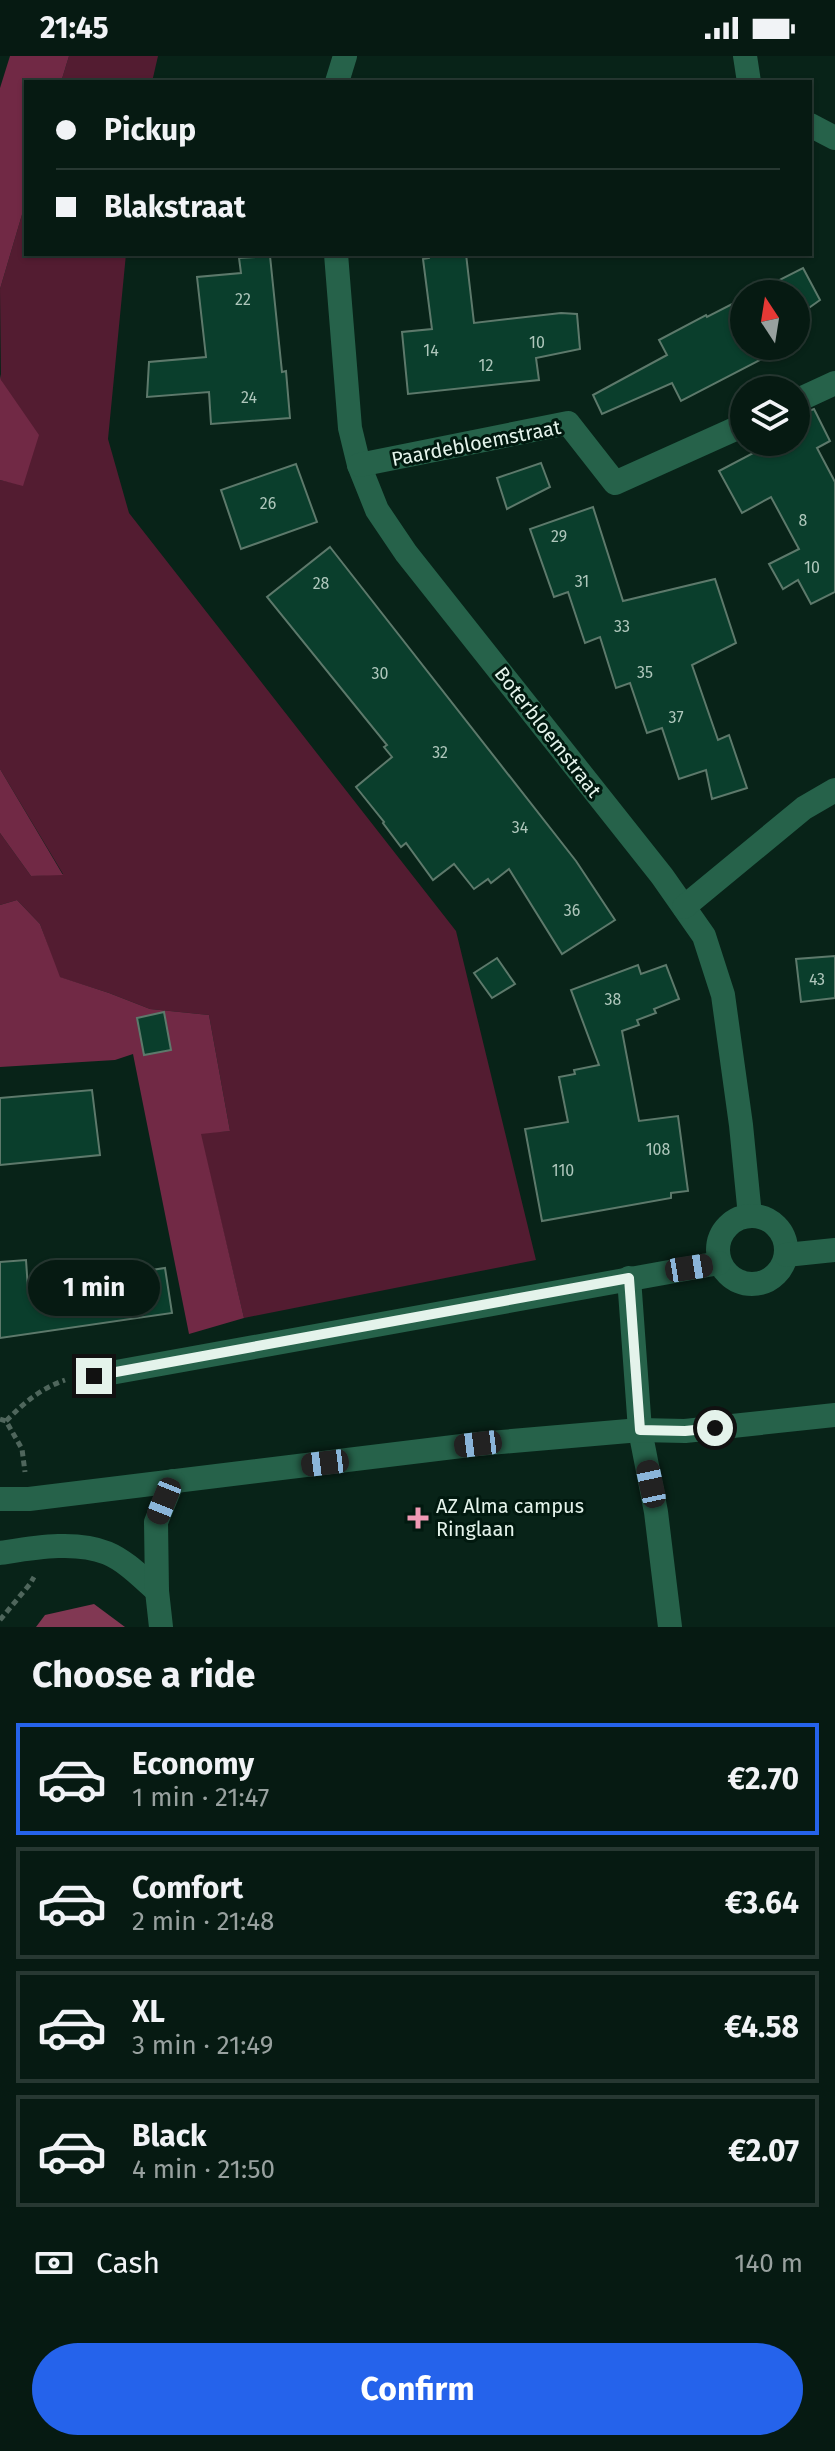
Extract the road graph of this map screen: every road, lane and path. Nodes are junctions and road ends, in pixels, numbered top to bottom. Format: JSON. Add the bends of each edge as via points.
{"nodes":[{"id":1,"x":345,"y":56,"type":"edge"},
{"id":2,"x":745,"y":56,"type":"edge"},
{"id":3,"x":338,"y":80,"type":"edge"},
{"id":4,"x":749,"y":80,"type":"edge"},
{"id":5,"x":812,"y":126,"type":"edge"},
{"id":6,"x":835,"y":138,"type":"edge"},
{"id":7,"x":336,"y":256,"type":"edge"},
{"id":8,"x":835,"y":383,"type":"edge"},
{"id":9,"x":810,"y":395,"type":"edge"},
{"id":10,"x":730,"y":431,"type":"edge"},
{"id":11,"x":359,"y":465,"type":"junction"},
{"id":12,"x":835,"y":790,"type":"edge"},
{"id":13,"x":684,"y":907,"type":"junction"},
{"id":14,"x":750,"y":1216,"type":"junction"},
{"id":15,"x":835,"y":1250,"type":"edge"},
{"id":16,"x":786,"y":1255,"type":"junction"},
{"id":17,"x":719,"y":1263,"type":"junction"},
{"id":18,"x":629,"y":1278,"type":"junction"},
{"id":19,"x":94,"y":1376,"type":"joint"},
{"id":20,"x":835,"y":1415,"type":"edge"},
{"id":21,"x":6,"y":1421,"type":"dead end"},
{"id":22,"x":640,"y":1430,"type":"junction"},
{"id":23,"x":173,"y":1481,"type":"junction"},
{"id":24,"x":0,"y":1499,"type":"edge"},
{"id":25,"x":0,"y":1553,"type":"edge"},
{"id":26,"x":157,"y":1591,"type":"junction"},
{"id":27,"x":161,"y":1627,"type":"edge"},
{"id":28,"x":670,"y":1627,"type":"edge"}],
"edges":[{"from":1,"to":3,"type":"street"},
{"from":2,"to":4,"type":"street"},
{"from":5,"to":6,"type":"street"},
{"from":7,"to":11,"type":"street","name":"Boterbloemstraat","via":[[350,428]]},
{"from":8,"to":9,"type":"street"},
{"from":10,"to":11,"type":"street","name":"Paardebloemstraat","via":[[615,483],[568,423]]},
{"from":11,"to":13,"type":"street","name":"Boterbloemstraat","via":[[377,510],[406,553]]},
{"from":12,"to":13,"type":"street","via":[[804,808]]},
{"from":13,"to":14,"type":"street","name":"Boterbloemstraat","via":[[704,936],[723,995]]},
{"from":14,"to":16,"type":"street","via":[[772,1221],[785,1241]]},
{"from":14,"to":17,"type":"street","via":[[740,1217],[722,1232]]},
{"from":15,"to":16,"type":"street"},
{"from":16,"to":17,"type":"street","via":[[777,1274],[755,1284],[735,1280]]},
{"from":17,"to":18,"type":"street"},
{"from":18,"to":19,"type":"street"},
{"from":18,"to":22,"type":"street"},
{"from":19,"to":21,"type":"path","via":[[45,1387]]},
{"from":20,"to":22,"type":"street","via":[[685,1431]]},
{"from":22,"to":23,"type":"street"},
{"from":22,"to":28,"type":"street"},
{"from":23,"to":24,"type":"street"},
{"from":23,"to":26,"type":"street","via":[[156,1522]]},
{"from":25,"to":26,"type":"street","via":[[82,1546],[107,1553]]},
{"from":26,"to":27,"type":"street"}]}
